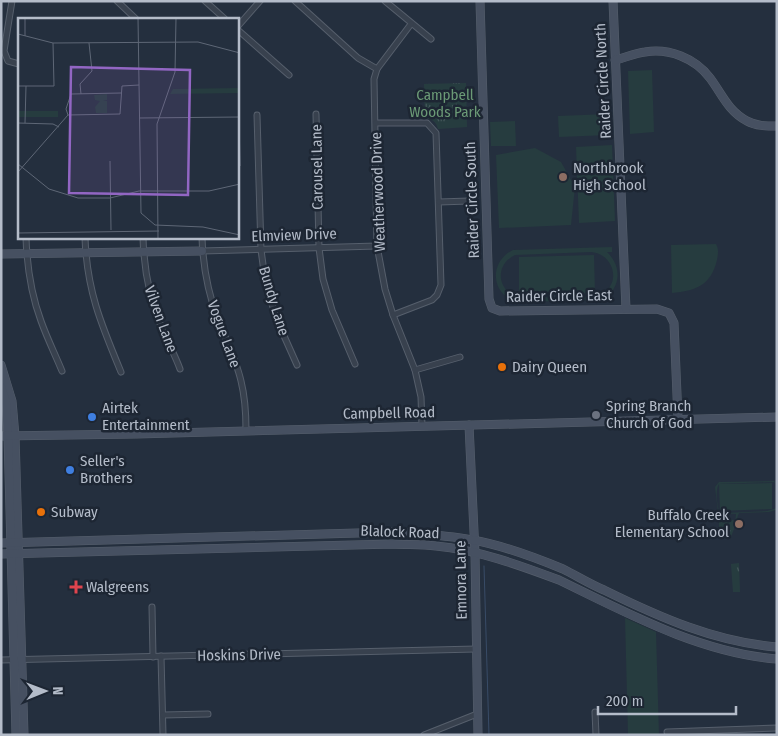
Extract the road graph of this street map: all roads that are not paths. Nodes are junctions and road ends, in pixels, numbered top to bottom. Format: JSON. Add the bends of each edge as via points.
{"nodes":[{"id":1,"x":11,"y":1,"type":"edge"},
{"id":2,"x":117,"y":1,"type":"edge"},
{"id":3,"x":205,"y":1,"type":"edge"},
{"id":4,"x":260,"y":1,"type":"edge"},
{"id":5,"x":295,"y":1,"type":"edge"},
{"id":6,"x":384,"y":1,"type":"edge"},
{"id":7,"x":480,"y":1,"type":"edge"},
{"id":8,"x":613,"y":1,"type":"edge"},
{"id":9,"x":135,"y":18,"type":"edge"},
{"id":10,"x":224,"y":18,"type":"edge"},
{"id":11,"x":411,"y":24,"type":"junction"},
{"id":12,"x":239,"y":27,"type":"edge"},
{"id":13,"x":239,"y":29,"type":"edge"},
{"id":14,"x":431,"y":39,"type":"dead end"},
{"id":15,"x":615,"y":60,"type":"junction"},
{"id":16,"x":18,"y":64,"type":"edge"},
{"id":17,"x":377,"y":68,"type":"junction"},
{"id":18,"x":289,"y":75,"type":"dead end"},
{"id":19,"x":316,"y":114,"type":"dead end"},
{"id":20,"x":257,"y":115,"type":"dead end"},
{"id":21,"x":376,"y":124,"type":"junction"},
{"id":22,"x":777,"y":126,"type":"edge"},
{"id":23,"x":469,"y":201,"type":"dead end"},
{"id":24,"x":439,"y":202,"type":"junction"},
{"id":25,"x":26,"y":239,"type":"edge"},
{"id":26,"x":85,"y":239,"type":"edge"},
{"id":27,"x":144,"y":239,"type":"edge"},
{"id":28,"x":202,"y":239,"type":"edge"},
{"id":29,"x":377,"y":246,"type":"junction"},
{"id":30,"x":319,"y":248,"type":"junction"},
{"id":31,"x":202,"y":250,"type":"junction"},
{"id":32,"x":261,"y":250,"type":"junction"},
{"id":33,"x":144,"y":251,"type":"junction"},
{"id":34,"x":86,"y":252,"type":"junction"},
{"id":35,"x":1,"y":254,"type":"edge"},
{"id":36,"x":27,"y":254,"type":"junction"},
{"id":37,"x":492,"y":308,"type":"joint"},
{"id":38,"x":626,"y":309,"type":"junction"},
{"id":39,"x":393,"y":315,"type":"junction"},
{"id":40,"x":460,"y":357,"type":"dead end"},
{"id":41,"x":355,"y":364,"type":"dead end"},
{"id":42,"x":297,"y":365,"type":"dead end"},
{"id":43,"x":2,"y":368,"type":"edge"},
{"id":44,"x":180,"y":370,"type":"dead end"},
{"id":45,"x":415,"y":370,"type":"junction"},
{"id":46,"x":62,"y":371,"type":"dead end"},
{"id":47,"x":121,"y":372,"type":"dead end"},
{"id":48,"x":1,"y":387,"type":"edge"},
{"id":49,"x":777,"y":417,"type":"edge"},
{"id":50,"x":678,"y":419,"type":"junction"},
{"id":51,"x":469,"y":425,"type":"junction"},
{"id":52,"x":422,"y":426,"type":"junction"},
{"id":53,"x":246,"y":430,"type":"junction"},
{"id":54,"x":8,"y":436,"type":"edge"},
{"id":55,"x":357,"y":533,"type":"junction"},
{"id":56,"x":280,"y":535,"type":"junction"},
{"id":57,"x":197,"y":538,"type":"junction"},
{"id":58,"x":474,"y":540,"type":"junction"},
{"id":59,"x":89,"y":541,"type":"junction"},
{"id":60,"x":1,"y":543,"type":"edge"},
{"id":61,"x":15,"y":543,"type":"junction"},
{"id":62,"x":356,"y":545,"type":"junction"},
{"id":63,"x":279,"y":547,"type":"junction"},
{"id":64,"x":196,"y":549,"type":"junction"},
{"id":65,"x":87,"y":552,"type":"junction"},
{"id":66,"x":475,"y":552,"type":"junction"},
{"id":67,"x":1,"y":554,"type":"edge"},
{"id":68,"x":15,"y":554,"type":"junction"},
{"id":69,"x":152,"y":606,"type":"dead end"},
{"id":70,"x":777,"y":647,"type":"edge"},
{"id":71,"x":476,"y":649,"type":"junction"},
{"id":72,"x":161,"y":656,"type":"junction"},
{"id":73,"x":153,"y":657,"type":"junction"},
{"id":74,"x":777,"y":659,"type":"edge"},
{"id":75,"x":1,"y":660,"type":"edge"},
{"id":76,"x":18,"y":660,"type":"junction"},
{"id":77,"x":595,"y":712,"type":"dead end"},
{"id":78,"x":208,"y":714,"type":"dead end"},
{"id":79,"x":477,"y":714,"type":"junction"},
{"id":80,"x":162,"y":715,"type":"junction"},
{"id":81,"x":777,"y":728,"type":"edge"},
{"id":82,"x":667,"y":732,"type":"dead end"},
{"id":83,"x":760,"y":732,"type":"edge"},
{"id":84,"x":688,"y":733,"type":"edge"},
{"id":85,"x":16,"y":735,"type":"edge"},
{"id":86,"x":24,"y":735,"type":"edge"},
{"id":87,"x":163,"y":735,"type":"edge"},
{"id":88,"x":424,"y":735,"type":"edge"},
{"id":89,"x":478,"y":735,"type":"edge"},
{"id":90,"x":596,"y":735,"type":"edge"}],
"edges":[{"from":1,"to":16,"type":"street","via":[[4,51],[8,61]]},
{"from":2,"to":9,"type":"street"},
{"from":3,"to":10,"type":"street"},
{"from":4,"to":12,"type":"street"},
{"from":5,"to":17,"type":"street","via":[[358,58]]},
{"from":6,"to":11,"type":"street"},
{"from":7,"to":37,"type":"street","name":"Raider Circle South","via":[[485,200]]},
{"from":8,"to":15,"type":"street","name":"Raider Circle North"},
{"from":11,"to":14,"type":"street"},
{"from":11,"to":17,"type":"street"},
{"from":13,"to":18,"type":"street"},
{"from":15,"to":22,"type":"street","via":[[645,52],[679,54],[700,67],[724,101],[748,122]]},
{"from":15,"to":38,"type":"street","name":"Raider Circle North"},
{"from":17,"to":21,"type":"street","name":"Weatherwood Drive","via":[[374,78]]},
{"from":19,"to":30,"type":"street","name":"Carousel Lane"},
{"from":20,"to":32,"type":"street","name":"Bundy Lane"},
{"from":21,"to":24,"type":"street","via":[[427,123],[436,133]]},
{"from":21,"to":29,"type":"street","name":"Weatherwood Drive"},
{"from":23,"to":24,"type":"street"},
{"from":24,"to":39,"type":"street","via":[[441,285],[438,295]]},
{"from":25,"to":36,"type":"street"},
{"from":26,"to":34,"type":"street"},
{"from":27,"to":33,"type":"street","name":"Vilven Lane"},
{"from":28,"to":31,"type":"street","name":"Vogue Lane"},
{"from":29,"to":30,"type":"street","name":"Elmview Drive"},
{"from":29,"to":39,"type":"street","name":"Weatherwood Drive"},
{"from":30,"to":32,"type":"street","name":"Elmview Drive"},
{"from":30,"to":41,"type":"street","name":"Carousel Lane","via":[[332,310]]},
{"from":31,"to":32,"type":"street","name":"Elmview Drive"},
{"from":31,"to":33,"type":"street","name":"Elmview Drive"},
{"from":31,"to":53,"type":"street","name":"Vogue Lane","via":[[212,304],[241,380]]},
{"from":32,"to":42,"type":"street","name":"Bundy Lane","via":[[264,279]]},
{"from":33,"to":34,"type":"street","name":"Elmview Drive"},
{"from":33,"to":44,"type":"street","name":"Vilven Lane","via":[[155,309]]},
{"from":34,"to":36,"type":"street","name":"Elmview Drive"},
{"from":34,"to":47,"type":"street","via":[[93,300]]},
{"from":35,"to":36,"type":"street","name":"Elmview Drive"},
{"from":36,"to":46,"type":"street","via":[[37,310]]},
{"from":37,"to":38,"type":"street","name":"Raider Circle East","via":[[500,311]]},
{"from":38,"to":50,"type":"street","via":[[669,313],[674,323]]},
{"from":39,"to":45,"type":"street","name":"Weatherwood Drive"},
{"from":40,"to":45,"type":"street"},
{"from":43,"to":54,"type":"street","via":[[12,401]]},
{"from":45,"to":52,"type":"street","name":"Weatherwood Drive","via":[[421,397]]},
{"from":48,"to":54,"type":"street","via":[[6,402]]},
{"from":49,"to":50,"type":"street","name":"Campbell Road"},
{"from":50,"to":51,"type":"street","name":"Campbell Road"},
{"from":51,"to":52,"type":"street","name":"Campbell Road"},
{"from":51,"to":58,"type":"street","name":"Emnora Lane"},
{"from":52,"to":53,"type":"street","name":"Campbell Road"},
{"from":53,"to":54,"type":"street","name":"Campbell Road"},
{"from":54,"to":61,"type":"street"},
{"from":55,"to":56,"type":"street","name":"Blalock Road"},
{"from":55,"to":58,"type":"street","name":"Blalock Road","via":[[392,532]]},
{"from":55,"to":62,"type":"street"},
{"from":56,"to":57,"type":"street","name":"Blalock Road"},
{"from":56,"to":63,"type":"street"},
{"from":57,"to":59,"type":"street","name":"Blalock Road"},
{"from":57,"to":64,"type":"street"},
{"from":58,"to":66,"type":"street","name":"Emnora Lane"},
{"from":58,"to":70,"type":"street","name":"Blalock Road","via":[[564,570],[702,632]]},
{"from":59,"to":61,"type":"street","name":"Blalock Road"},
{"from":59,"to":65,"type":"street"},
{"from":60,"to":61,"type":"street","name":"Blalock Road"},
{"from":61,"to":68,"type":"street"},
{"from":62,"to":63,"type":"street","name":"Blalock Road"},
{"from":62,"to":66,"type":"street","name":"Blalock Road","via":[[436,546]]},
{"from":63,"to":64,"type":"street","name":"Blalock Road"},
{"from":64,"to":65,"type":"street","name":"Blalock Road"},
{"from":65,"to":68,"type":"street","name":"Blalock Road"},
{"from":66,"to":71,"type":"street","name":"Emnora Lane"},
{"from":66,"to":74,"type":"street","name":"Blalock Road","via":[[559,580],[657,627],[699,643]]},
{"from":67,"to":68,"type":"street","name":"Blalock Road"},
{"from":68,"to":76,"type":"street"},
{"from":69,"to":73,"type":"street"},
{"from":71,"to":72,"type":"street","name":"Hoskins Drive"},
{"from":71,"to":79,"type":"street","name":"Emnora Lane"},
{"from":72,"to":73,"type":"street","name":"Hoskins Drive"},
{"from":72,"to":80,"type":"street"},
{"from":73,"to":76,"type":"street","name":"Hoskins Drive"},
{"from":75,"to":76,"type":"street","name":"Hoskins Drive"},
{"from":76,"to":85,"type":"street"},
{"from":76,"to":86,"type":"street"},
{"from":77,"to":90,"type":"street"},
{"from":78,"to":80,"type":"street"},
{"from":79,"to":88,"type":"street"},
{"from":79,"to":89,"type":"street","name":"Emnora Lane"},
{"from":80,"to":87,"type":"street"},
{"from":81,"to":83,"type":"street"},
{"from":82,"to":84,"type":"street"},
{"from":83,"to":84,"type":"street"}]}
